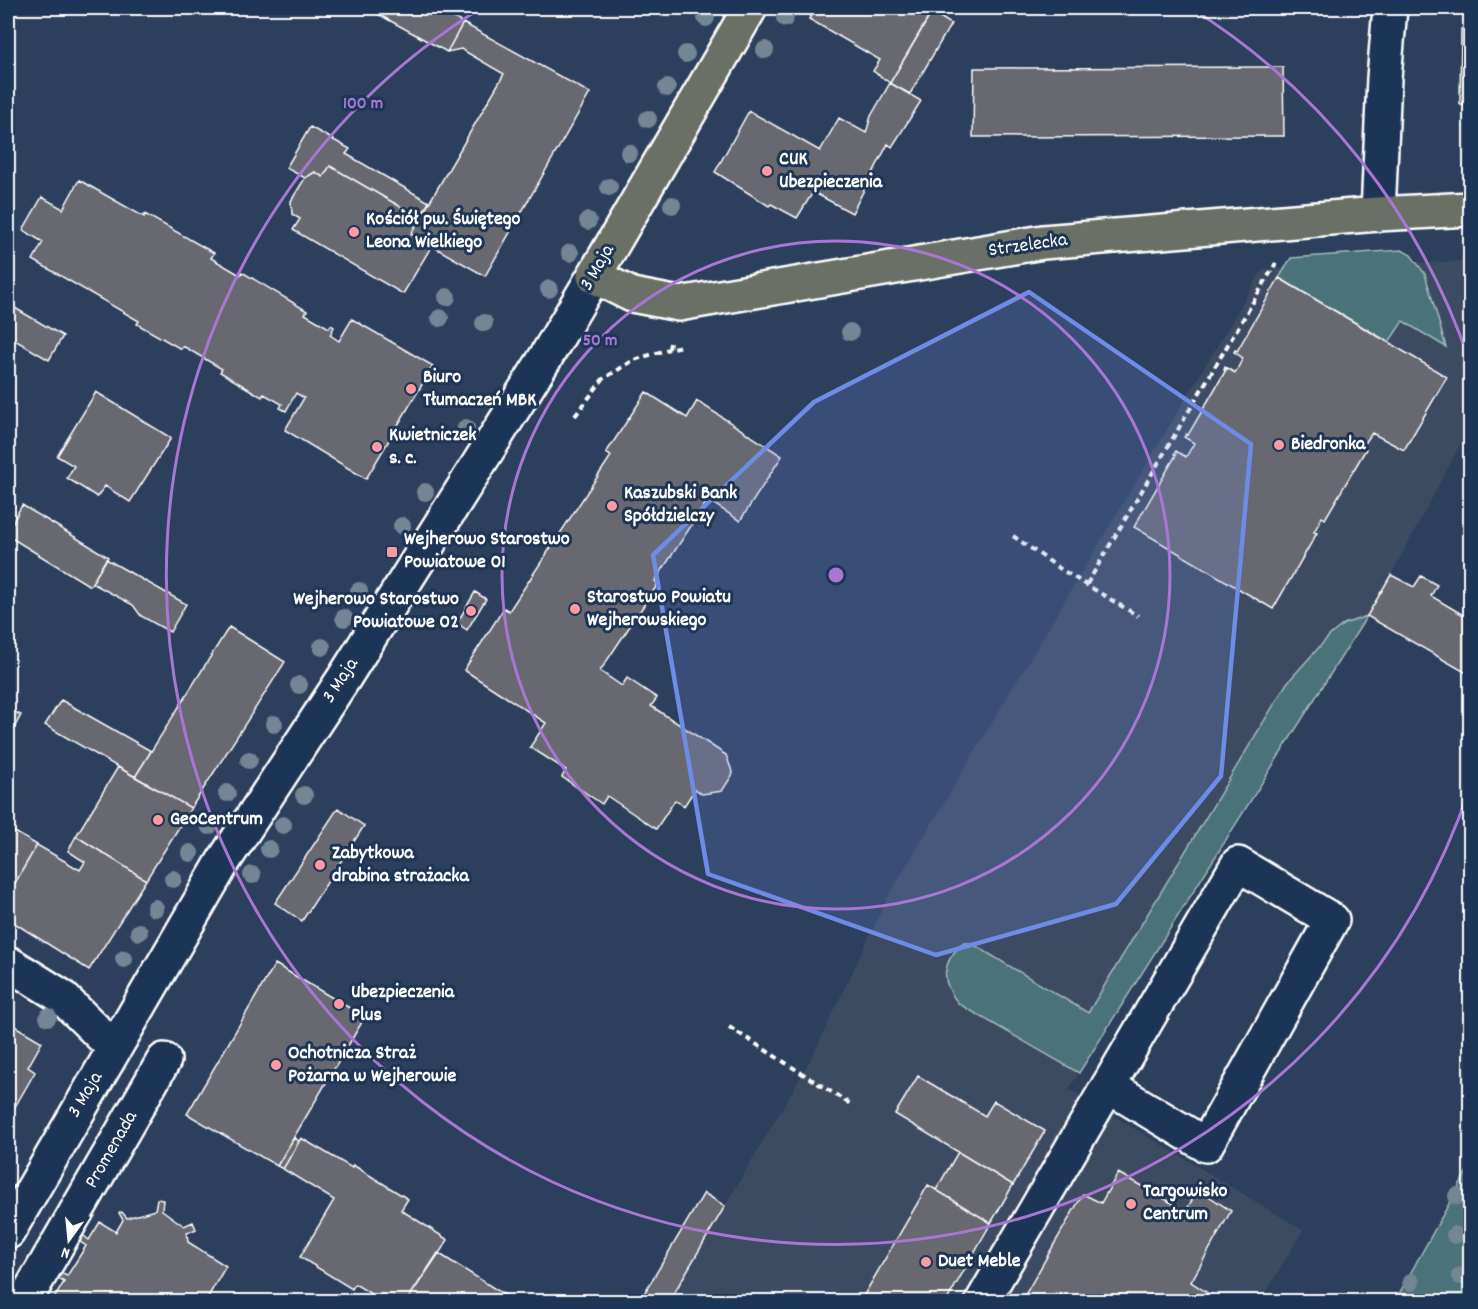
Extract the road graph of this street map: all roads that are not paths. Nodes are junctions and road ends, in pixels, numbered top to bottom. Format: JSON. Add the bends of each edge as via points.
{"nodes":[{"id":1,"x":750,"y":8,"type":"edge"},
{"id":2,"x":1390,"y":8,"type":"edge"},
{"id":3,"x":1470,"y":209,"type":"edge"},
{"id":4,"x":1378,"y":214,"type":"junction"},
{"id":5,"x":594,"y":276,"type":"junction"},
{"id":6,"x":8,"y":963,"type":"edge"},
{"id":7,"x":114,"y":1048,"type":"junction"},
{"id":8,"x":164,"y":1060,"type":"dead end"},
{"id":9,"x":1108,"y":1086,"type":"junction"},
{"id":10,"x":8,"y":1232,"type":"edge"},
{"id":11,"x":24,"y":1302,"type":"edge"},
{"id":12,"x":982,"y":1302,"type":"edge"}],
"edges":[{"from":1,"to":5,"type":"main road","name":"3 Maja"},
{"from":2,"to":4,"type":"street"},
{"from":3,"to":4,"type":"main road","name":"Strzelecka"},
{"from":4,"to":5,"type":"main road","name":"Strzelecka","via":[[1043,242],[680,304],[632,295]]},
{"from":5,"to":7,"type":"street","name":"3 Maja","via":[[344,678],[223,862]]},
{"from":6,"to":7,"type":"street","via":[[61,996]]},
{"from":7,"to":10,"type":"street","name":"3 Maja"},
{"from":8,"to":11,"type":"street","name":"Promenada"},
{"from":9,"to":9,"type":"street","via":[[1206,1145],[1332,920],[1238,864]]},
{"from":9,"to":12,"type":"street"}]}
